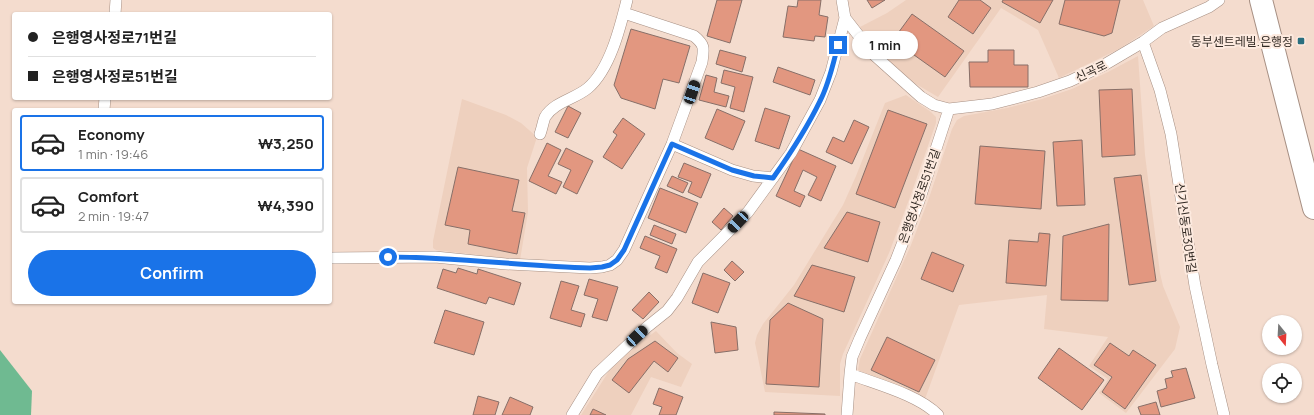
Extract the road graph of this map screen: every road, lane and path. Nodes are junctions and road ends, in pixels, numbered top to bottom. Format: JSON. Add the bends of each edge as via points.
{"nodes":[{"id":1,"x":116,"y":0,"type":"edge"},
{"id":2,"x":627,"y":0,"type":"edge"},
{"id":3,"x":842,"y":0,"type":"edge"},
{"id":4,"x":1219,"y":0,"type":"edge"},
{"id":5,"x":1261,"y":0,"type":"edge"},
{"id":6,"x":115,"y":12,"type":"edge"},
{"id":7,"x":624,"y":13,"type":"junction"},
{"id":8,"x":846,"y":18,"type":"junction"},
{"id":9,"x":1143,"y":42,"type":"junction"},
{"id":10,"x":949,"y":109,"type":"junction"},
{"id":11,"x":540,"y":134,"type":"dead end"},
{"id":12,"x":672,"y":144,"type":"junction"},
{"id":13,"x":773,"y":178,"type":"junction"},
{"id":14,"x":1314,"y":208,"type":"edge"},
{"id":15,"x":332,"y":258,"type":"edge"},
{"id":16,"x":850,"y":374,"type":"junction"},
{"id":17,"x":572,"y":415,"type":"edge"},
{"id":18,"x":847,"y":415,"type":"edge"},
{"id":19,"x":938,"y":415,"type":"edge"},
{"id":20,"x":1224,"y":415,"type":"edge"}],
"edges":[{"from":1,"to":6,"type":"lane"},
{"from":2,"to":7,"type":"lane"},
{"from":3,"to":8,"type":"lane"},
{"from":4,"to":9,"type":"lane","name":"신곡로","via":[[1162,28]]},
{"from":5,"to":14,"type":"street"},
{"from":7,"to":11,"type":"lane","via":[[601,73],[588,88],[557,105],[546,117]]},
{"from":7,"to":12,"type":"lane","via":[[694,36],[702,42],[702,62]]},
{"from":8,"to":10,"type":"lane","via":[[873,54],[901,81],[934,105]]},
{"from":8,"to":13,"type":"lane","via":[[831,72],[820,100],[791,153]]},
{"from":9,"to":10,"type":"lane","name":"신곡로","via":[[1070,81],[992,104]]},
{"from":9,"to":20,"type":"lane","name":"신기신동로30번길","via":[[1160,90],[1171,134],[1195,286]]},
{"from":10,"to":16,"type":"lane","name":"은행영사정로51번길","via":[[919,201],[896,260],[852,357]]},
{"from":12,"to":13,"type":"lane","via":[[732,170]]},
{"from":12,"to":15,"type":"lane","via":[[630,239],[617,260],[610,265],[590,268],[435,257]]},
{"from":13,"to":17,"type":"lane","via":[[748,212],[698,262],[667,311],[597,374]]},
{"from":16,"to":18,"type":"lane","name":"은행영사정로51번길"},
{"from":16,"to":19,"type":"lane","via":[[922,403]]}]}
